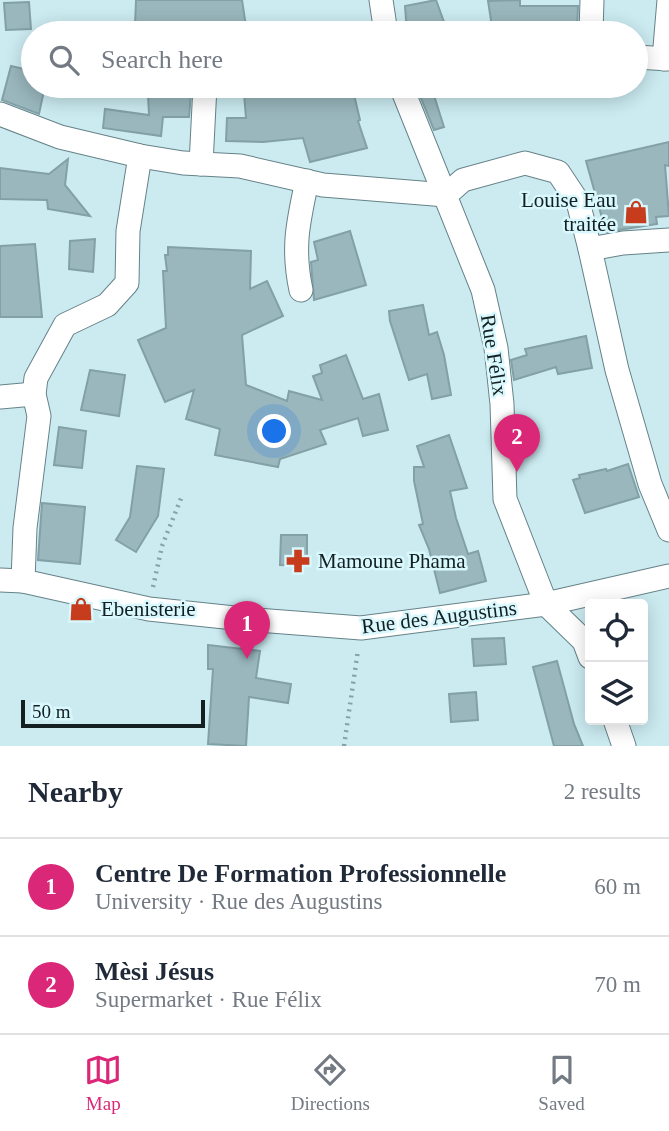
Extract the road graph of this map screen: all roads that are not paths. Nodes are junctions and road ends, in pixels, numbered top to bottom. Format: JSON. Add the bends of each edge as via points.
{"nodes":[{"id":1,"x":381,"y":0,"type":"edge"},
{"id":2,"x":592,"y":0,"type":"edge"},
{"id":3,"x":669,"y":0,"type":"edge"},
{"id":4,"x":384,"y":21,"type":"edge"},
{"id":5,"x":591,"y":21,"type":"edge"},
{"id":6,"x":648,"y":58,"type":"edge"},
{"id":7,"x":667,"y":59,"type":"edge"},
{"id":8,"x":204,"y":98,"type":"edge"},
{"id":9,"x":406,"y":98,"type":"edge"},
{"id":10,"x":0,"y":114,"type":"edge"},
{"id":11,"x":140,"y":156,"type":"junction"},
{"id":12,"x":201,"y":164,"type":"junction"},
{"id":13,"x":307,"y":181,"type":"junction"},
{"id":14,"x":446,"y":195,"type":"junction"},
{"id":15,"x":669,"y":240,"type":"edge"},
{"id":16,"x":590,"y":249,"type":"junction"},
{"id":17,"x":301,"y":290,"type":"dead end"},
{"id":18,"x":34,"y":394,"type":"junction"},
{"id":19,"x":0,"y":397,"type":"edge"},
{"id":20,"x":669,"y":530,"type":"edge"},
{"id":21,"x":669,"y":576,"type":"edge"},
{"id":22,"x":11,"y":580,"type":"edge"},
{"id":23,"x":546,"y":604,"type":"junction"},
{"id":24,"x":585,"y":644,"type":"edge"},
{"id":25,"x":617,"y":725,"type":"edge"},
{"id":26,"x":624,"y":746,"type":"edge"}],
"edges":[{"from":1,"to":4,"type":"street"},
{"from":2,"to":5,"type":"street"},
{"from":3,"to":7,"type":"street"},
{"from":6,"to":7,"type":"street"},
{"from":8,"to":12,"type":"street"},
{"from":9,"to":14,"type":"street","name":"Rue Félix"},
{"from":10,"to":11,"type":"street","via":[[60,137]]},
{"from":11,"to":12,"type":"street"},
{"from":11,"to":18,"type":"street","via":[[128,231],[127,283],[107,305],[65,325],[36,378]]},
{"from":12,"to":13,"type":"street","via":[[240,166]]},
{"from":13,"to":14,"type":"street"},
{"from":13,"to":17,"type":"street","via":[[296,232]]},
{"from":14,"to":16,"type":"street","via":[[463,180],[525,163],[558,172],[578,202]]},
{"from":14,"to":23,"type":"street","name":"Rue Félix","via":[[482,290],[496,348],[505,499]]},
{"from":15,"to":16,"type":"street"},
{"from":16,"to":20,"type":"street","via":[[617,370],[650,484]]},
{"from":18,"to":19,"type":"street"},
{"from":18,"to":22,"type":"street","via":[[39,416],[25,528]]},
{"from":21,"to":23,"type":"street","name":"Rue des Augustins"},
{"from":22,"to":23,"type":"street","name":"Rue des Augustins","via":[[149,609],[361,628]]},
{"from":23,"to":24,"type":"street","name":"Rue Félix"},
{"from":25,"to":26,"type":"street"}]}
